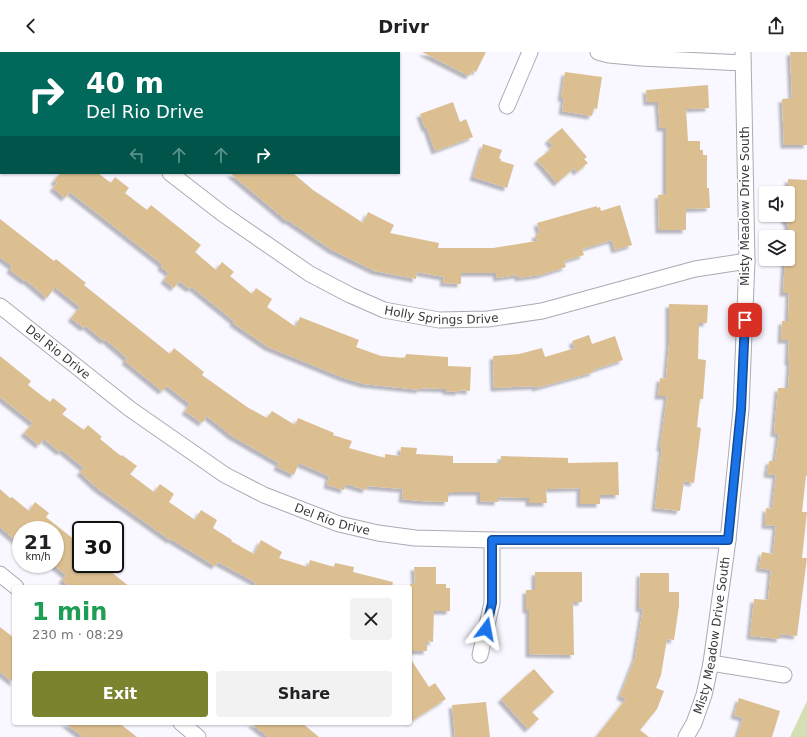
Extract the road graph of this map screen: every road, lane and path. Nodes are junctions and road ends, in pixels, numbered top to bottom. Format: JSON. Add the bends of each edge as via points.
{"nodes":[{"id":1,"x":530,"y":52,"type":"edge"},
{"id":2,"x":598,"y":52,"type":"edge"},
{"id":3,"x":743,"y":58,"type":"edge"},
{"id":4,"x":507,"y":106,"type":"dead end"},
{"id":5,"x":171,"y":174,"type":"edge"},
{"id":6,"x":747,"y":261,"type":"junction"},
{"id":7,"x":0,"y":306,"type":"edge"},
{"id":8,"x":492,"y":540,"type":"junction"},
{"id":9,"x":728,"y":540,"type":"junction"},
{"id":10,"x":0,"y":574,"type":"edge"},
{"id":11,"x":14,"y":585,"type":"edge"},
{"id":12,"x":480,"y":655,"type":"dead end"},
{"id":13,"x":711,"y":663,"type":"junction"},
{"id":14,"x":784,"y":675,"type":"dead end"},
{"id":15,"x":183,"y":725,"type":"edge"},
{"id":16,"x":198,"y":737,"type":"edge"},
{"id":17,"x":686,"y":737,"type":"edge"}],
"edges":[{"from":1,"to":4,"type":"street"},
{"from":2,"to":3,"type":"street","via":[[640,58]]},
{"from":3,"to":6,"type":"street","name":"Misty Meadow Drive South"},
{"from":5,"to":6,"type":"street","name":"Holly Springs Drive","via":[[223,214],[310,274],[350,296],[384,310],[439,320],[488,319],[542,311],[695,269]]},
{"from":6,"to":9,"type":"street","name":"Misty Meadow Drive South","via":[[741,409]]},
{"from":7,"to":8,"type":"street","name":"Del Rio Drive","via":[[130,409],[225,475],[264,495],[339,524],[378,533],[414,538]]},
{"from":8,"to":9,"type":"street","name":"Del Rio Drive"},
{"from":8,"to":12,"type":"street","via":[[492,603]]},
{"from":9,"to":13,"type":"street","name":"Misty Meadow Drive South"},
{"from":10,"to":11,"type":"street"},
{"from":13,"to":14,"type":"street"},
{"from":13,"to":17,"type":"street","name":"Misty Meadow Drive South","via":[[704,695]]},
{"from":15,"to":16,"type":"street"}]}
